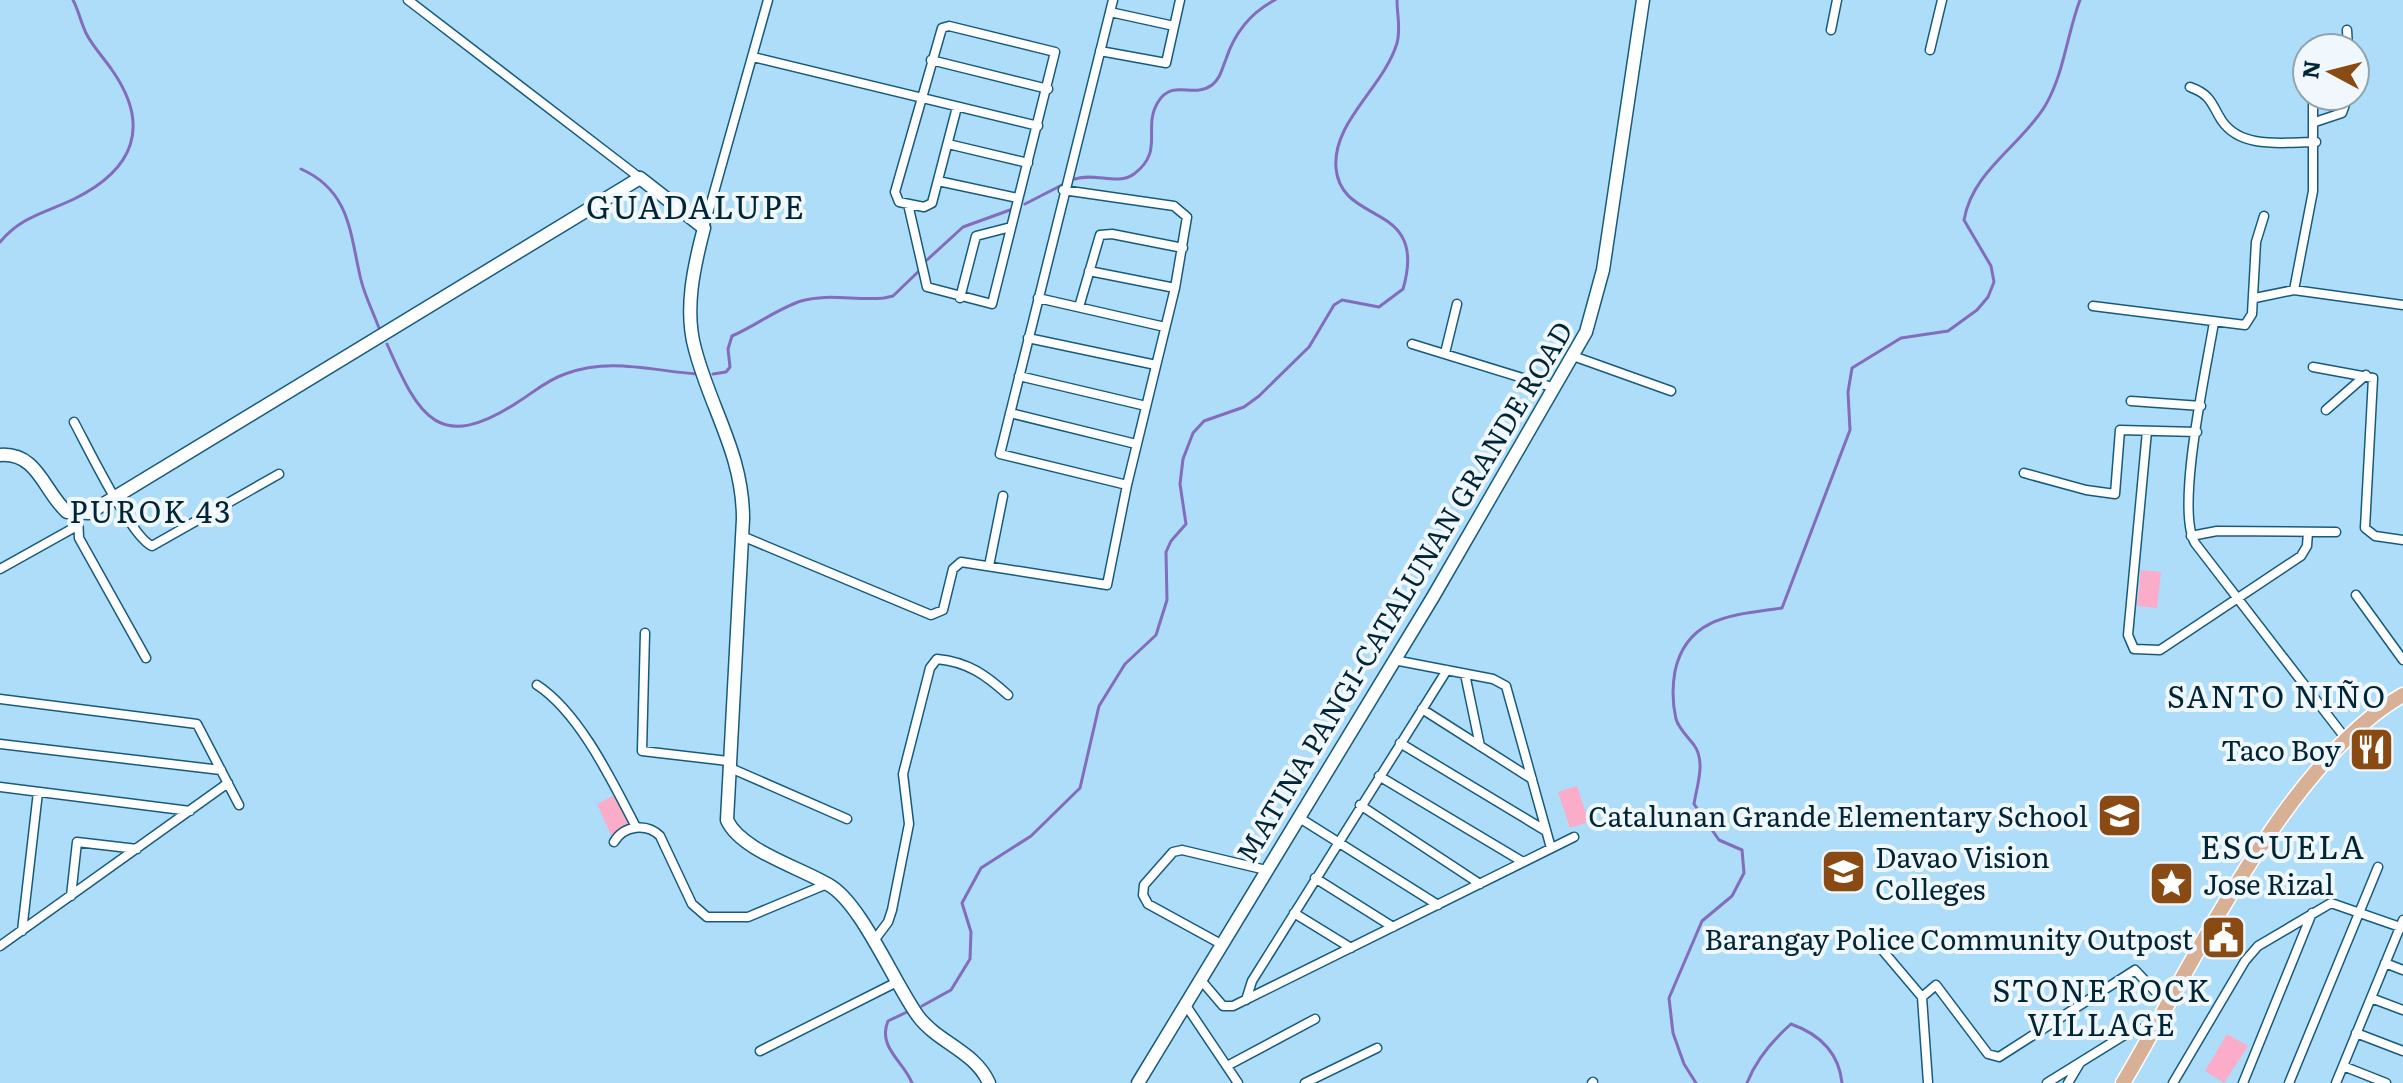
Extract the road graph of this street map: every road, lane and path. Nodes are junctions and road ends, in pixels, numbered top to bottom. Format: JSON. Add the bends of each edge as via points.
{"nodes":[{"id":1,"x":408,"y":0,"type":"edge"},
{"id":2,"x":768,"y":0,"type":"edge"},
{"id":3,"x":1113,"y":0,"type":"edge"},
{"id":4,"x":1180,"y":0,"type":"edge"},
{"id":5,"x":1643,"y":0,"type":"edge"},
{"id":6,"x":1837,"y":0,"type":"edge"},
{"id":7,"x":1942,"y":0,"type":"edge"},
{"id":8,"x":1110,"y":12,"type":"junction"},
{"id":9,"x":1174,"y":26,"type":"junction"},
{"id":10,"x":1831,"y":30,"type":"dead end"},
{"id":11,"x":1930,"y":50,"type":"dead end"},
{"id":12,"x":1100,"y":51,"type":"junction"},
{"id":13,"x":753,"y":57,"type":"junction"},
{"id":14,"x":931,"y":60,"type":"junction"},
{"id":15,"x":2190,"y":87,"type":"dead end"},
{"id":16,"x":1048,"y":89,"type":"junction"},
{"id":17,"x":920,"y":97,"type":"junction"},
{"id":18,"x":957,"y":107,"type":"junction"},
{"id":19,"x":2314,"y":112,"type":"edge"},
{"id":20,"x":2342,"y":112,"type":"edge"},
{"id":21,"x":2315,"y":122,"type":"junction"},
{"id":22,"x":1038,"y":126,"type":"junction"},
{"id":23,"x":2316,"y":142,"type":"junction"},
{"id":24,"x":948,"y":144,"type":"junction"},
{"id":25,"x":1028,"y":163,"type":"junction"},
{"id":26,"x":640,"y":178,"type":"junction"},
{"id":27,"x":938,"y":181,"type":"junction"},
{"id":28,"x":1063,"y":190,"type":"junction"},
{"id":29,"x":1018,"y":198,"type":"junction"},
{"id":30,"x":908,"y":204,"type":"junction"},
{"id":31,"x":2264,"y":216,"type":"dead end"},
{"id":32,"x":1011,"y":227,"type":"junction"},
{"id":33,"x":704,"y":228,"type":"junction"},
{"id":34,"x":1183,"y":248,"type":"junction"},
{"id":35,"x":1089,"y":271,"type":"junction"},
{"id":36,"x":1175,"y":288,"type":"junction"},
{"id":37,"x":2294,"y":290,"type":"junction"},
{"id":38,"x":960,"y":298,"type":"junction"},
{"id":39,"x":1038,"y":298,"type":"junction"},
{"id":40,"x":2255,"y":298,"type":"junction"},
{"id":41,"x":1457,"y":304,"type":"dead end"},
{"id":42,"x":2403,"y":305,"type":"edge"},
{"id":43,"x":2093,"y":306,"type":"dead end"},
{"id":44,"x":1079,"y":307,"type":"junction"},
{"id":45,"x":2214,"y":322,"type":"junction"},
{"id":46,"x":1165,"y":327,"type":"junction"},
{"id":47,"x":1028,"y":338,"type":"junction"},
{"id":48,"x":1412,"y":344,"type":"dead end"},
{"id":49,"x":1445,"y":353,"type":"junction"},
{"id":50,"x":1573,"y":356,"type":"junction"},
{"id":51,"x":1156,"y":365,"type":"junction"},
{"id":52,"x":2313,"y":367,"type":"dead end"},
{"id":53,"x":2366,"y":375,"type":"junction"},
{"id":54,"x":1019,"y":376,"type":"junction"},
{"id":55,"x":1555,"y":388,"type":"junction"},
{"id":56,"x":1671,"y":391,"type":"dead end"},
{"id":57,"x":2131,"y":401,"type":"dead end"},
{"id":58,"x":1146,"y":406,"type":"junction"},
{"id":59,"x":2201,"y":406,"type":"junction"},
{"id":60,"x":2326,"y":410,"type":"dead end"},
{"id":61,"x":1010,"y":413,"type":"junction"},
{"id":62,"x":74,"y":422,"type":"dead end"},
{"id":63,"x":2147,"y":431,"type":"junction"},
{"id":64,"x":2197,"y":432,"type":"junction"},
{"id":65,"x":1136,"y":444,"type":"junction"},
{"id":66,"x":0,"y":455,"type":"edge"},
{"id":67,"x":2024,"y":473,"type":"dead end"},
{"id":68,"x":279,"y":474,"type":"dead end"},
{"id":69,"x":1127,"y":485,"type":"junction"},
{"id":70,"x":1003,"y":496,"type":"dead end"},
{"id":71,"x":116,"y":498,"type":"junction"},
{"id":72,"x":78,"y":520,"type":"junction"},
{"id":73,"x":2308,"y":532,"type":"junction"},
{"id":74,"x":2336,"y":532,"type":"dead end"},
{"id":75,"x":742,"y":536,"type":"junction"},
{"id":76,"x":2191,"y":536,"type":"junction"},
{"id":77,"x":2403,"y":540,"type":"edge"},
{"id":78,"x":989,"y":566,"type":"junction"},
{"id":79,"x":0,"y":569,"type":"edge"},
{"id":80,"x":2356,"y":595,"type":"dead end"},
{"id":81,"x":2237,"y":599,"type":"junction"},
{"id":82,"x":645,"y":633,"type":"dead end"},
{"id":83,"x":146,"y":658,"type":"dead end"},
{"id":84,"x":1394,"y":660,"type":"junction"},
{"id":85,"x":2403,"y":660,"type":"edge"},
{"id":86,"x":1447,"y":670,"type":"junction"},
{"id":87,"x":1465,"y":674,"type":"junction"},
{"id":88,"x":537,"y":685,"type":"dead end"},
{"id":89,"x":1008,"y":695,"type":"dead end"},
{"id":90,"x":2403,"y":695,"type":"edge"},
{"id":91,"x":0,"y":699,"type":"edge"},
{"id":92,"x":1422,"y":709,"type":"junction"},
{"id":93,"x":2346,"y":739,"type":"junction"},
{"id":94,"x":1400,"y":743,"type":"junction"},
{"id":95,"x":0,"y":744,"type":"edge"},
{"id":96,"x":1480,"y":746,"type":"junction"},
{"id":97,"x":728,"y":764,"type":"junction"},
{"id":98,"x":221,"y":770,"type":"junction"},
{"id":99,"x":1379,"y":776,"type":"junction"},
{"id":100,"x":1532,"y":779,"type":"junction"},
{"id":101,"x":228,"y":783,"type":"junction"},
{"id":102,"x":0,"y":787,"type":"edge"},
{"id":103,"x":38,"y":792,"type":"junction"},
{"id":104,"x":239,"y":805,"type":"dead end"},
{"id":105,"x":1360,"y":805,"type":"junction"},
{"id":106,"x":190,"y":811,"type":"junction"},
{"id":107,"x":1298,"y":817,"type":"junction"},
{"id":108,"x":847,"y":819,"type":"dead end"},
{"id":109,"x":636,"y":827,"type":"junction"},
{"id":110,"x":1546,"y":831,"type":"junction"},
{"id":111,"x":1574,"y":837,"type":"dead end"},
{"id":112,"x":614,"y":842,"type":"dead end"},
{"id":113,"x":1337,"y":842,"type":"junction"},
{"id":114,"x":1551,"y":848,"type":"junction"},
{"id":115,"x":138,"y":849,"type":"junction"},
{"id":116,"x":1523,"y":862,"type":"junction"},
{"id":117,"x":2378,"y":867,"type":"dead end"},
{"id":118,"x":1266,"y":870,"type":"junction"},
{"id":119,"x":1315,"y":878,"type":"junction"},
{"id":120,"x":827,"y":883,"type":"junction"},
{"id":121,"x":1480,"y":884,"type":"junction"},
{"id":122,"x":71,"y":896,"type":"junction"},
{"id":123,"x":1438,"y":905,"type":"junction"},
{"id":124,"x":2313,"y":911,"type":"junction"},
{"id":125,"x":2360,"y":911,"type":"junction"},
{"id":126,"x":1294,"y":913,"type":"junction"},
{"id":127,"x":2402,"y":925,"type":"edge"},
{"id":128,"x":1393,"y":927,"type":"junction"},
{"id":129,"x":22,"y":931,"type":"junction"},
{"id":130,"x":872,"y":942,"type":"junction"},
{"id":131,"x":1221,"y":944,"type":"junction"},
{"id":132,"x":1878,"y":945,"type":"dead end"},
{"id":133,"x":0,"y":946,"type":"edge"},
{"id":134,"x":1351,"y":948,"type":"junction"},
{"id":135,"x":2385,"y":963,"type":"junction"},
{"id":136,"x":2403,"y":970,"type":"edge"},
{"id":137,"x":1200,"y":979,"type":"junction"},
{"id":138,"x":895,"y":983,"type":"junction"},
{"id":139,"x":1922,"y":997,"type":"junction"},
{"id":140,"x":2371,"y":998,"type":"junction"},
{"id":141,"x":1246,"y":1000,"type":"junction"},
{"id":142,"x":1185,"y":1004,"type":"junction"},
{"id":143,"x":2168,"y":1005,"type":"junction"},
{"id":144,"x":2403,"y":1010,"type":"edge"},
{"id":145,"x":1315,"y":1019,"type":"dead end"},
{"id":146,"x":2154,"y":1031,"type":"junction"},
{"id":147,"x":2356,"y":1033,"type":"junction"},
{"id":148,"x":1377,"y":1048,"type":"dead end"},
{"id":149,"x":760,"y":1051,"type":"dead end"},
{"id":150,"x":2403,"y":1051,"type":"edge"},
{"id":151,"x":2081,"y":1061,"type":"junction"},
{"id":152,"x":1227,"y":1066,"type":"junction"},
{"id":153,"x":2343,"y":1066,"type":"junction"},
{"id":154,"x":989,"y":1083,"type":"edge"},
{"id":155,"x":1138,"y":1083,"type":"edge"},
{"id":156,"x":1238,"y":1083,"type":"edge"},
{"id":157,"x":1305,"y":1083,"type":"edge"},
{"id":158,"x":1928,"y":1083,"type":"edge"},
{"id":159,"x":2047,"y":1083,"type":"edge"},
{"id":160,"x":2068,"y":1083,"type":"edge"},
{"id":161,"x":2123,"y":1083,"type":"edge"},
{"id":162,"x":2173,"y":1083,"type":"edge"},
{"id":163,"x":2243,"y":1083,"type":"edge"},
{"id":164,"x":2289,"y":1083,"type":"edge"},
{"id":165,"x":2336,"y":1083,"type":"edge"},
{"id":166,"x":2386,"y":1083,"type":"edge"}],
"edges":[{"from":1,"to":26,"type":"street"},
{"from":2,"to":13,"type":"street"},
{"from":3,"to":8,"type":"street"},
{"from":4,"to":9,"type":"street"},
{"from":5,"to":50,"type":"street","name":"MATINA PANGI-CATALUNAN GRANDE ROAD","via":[[1599,292]]},
{"from":6,"to":10,"type":"street"},
{"from":7,"to":11,"type":"street"},
{"from":8,"to":9,"type":"street"},
{"from":8,"to":12,"type":"street"},
{"from":9,"to":12,"type":"street","via":[[1166,63]]},
{"from":12,"to":28,"type":"street"},
{"from":13,"to":17,"type":"street"},
{"from":13,"to":33,"type":"street"},
{"from":14,"to":16,"type":"street"},
{"from":14,"to":16,"type":"street","via":[[945,26],[1048,47],[1056,55]]},
{"from":14,"to":17,"type":"street"},
{"from":15,"to":23,"type":"street","via":[[2209,95],[2223,123],[2247,140]]},
{"from":16,"to":22,"type":"street"},
{"from":17,"to":18,"type":"street"},
{"from":17,"to":30,"type":"street","via":[[895,196]]},
{"from":18,"to":22,"type":"street"},
{"from":18,"to":24,"type":"street"},
{"from":19,"to":21,"type":"street"},
{"from":20,"to":21,"type":"street"},
{"from":21,"to":23,"type":"street"},
{"from":22,"to":25,"type":"street"},
{"from":23,"to":37,"type":"street","via":[[2313,191]]},
{"from":24,"to":25,"type":"street"},
{"from":24,"to":27,"type":"street"},
{"from":25,"to":29,"type":"street"},
{"from":26,"to":33,"type":"street"},
{"from":26,"to":71,"type":"street"},
{"from":27,"to":29,"type":"street"},
{"from":27,"to":30,"type":"street","via":[[930,206]]},
{"from":28,"to":34,"type":"street","via":[[1180,208],[1187,217]]},
{"from":28,"to":39,"type":"street"},
{"from":29,"to":32,"type":"street"},
{"from":30,"to":38,"type":"street","via":[[925,283],[933,291]]},
{"from":31,"to":40,"type":"street","via":[[2254,256]]},
{"from":32,"to":38,"type":"street","via":[[976,236]]},
{"from":32,"to":38,"type":"street","via":[[995,301]]},
{"from":33,"to":75,"type":"street","via":[[691,298],[694,347],[736,457]]},
{"from":34,"to":35,"type":"street","via":[[1105,234],[1097,239]]},
{"from":34,"to":36,"type":"street"},
{"from":35,"to":36,"type":"street"},
{"from":35,"to":44,"type":"street"},
{"from":36,"to":46,"type":"street"},
{"from":37,"to":40,"type":"street"},
{"from":37,"to":42,"type":"street"},
{"from":39,"to":44,"type":"street"},
{"from":39,"to":47,"type":"street"},
{"from":40,"to":45,"type":"street","via":[[2245,325]]},
{"from":41,"to":49,"type":"street"},
{"from":43,"to":45,"type":"street"},
{"from":44,"to":46,"type":"street"},
{"from":45,"to":59,"type":"street"},
{"from":46,"to":51,"type":"street"},
{"from":47,"to":51,"type":"street"},
{"from":47,"to":54,"type":"street"},
{"from":48,"to":49,"type":"street"},
{"from":49,"to":55,"type":"street"},
{"from":50,"to":55,"type":"street","name":"MATINA PANGI-CATALUNAN GRANDE ROAD"},
{"from":50,"to":56,"type":"street"},
{"from":51,"to":58,"type":"street"},
{"from":52,"to":53,"type":"street"},
{"from":53,"to":60,"type":"street"},
{"from":53,"to":77,"type":"street","via":[[2374,385],[2365,528],[2375,536]]},
{"from":54,"to":58,"type":"street"},
{"from":54,"to":61,"type":"street"},
{"from":55,"to":84,"type":"street","name":"MATINA PANGI-CATALUNAN GRANDE ROAD"},
{"from":57,"to":59,"type":"street"},
{"from":58,"to":65,"type":"street"},
{"from":59,"to":64,"type":"street"},
{"from":61,"to":65,"type":"street"},
{"from":61,"to":69,"type":"street","via":[[1000,454]]},
{"from":62,"to":71,"type":"street"},
{"from":63,"to":64,"type":"street"},
{"from":63,"to":67,"type":"street","via":[[2120,430],[2115,494]]},
{"from":63,"to":81,"type":"street","via":[[2130,646],[2143,652],[2160,650]]},
{"from":64,"to":76,"type":"street","via":[[2187,519]]},
{"from":65,"to":69,"type":"street"},
{"from":66,"to":72,"type":"street","via":[[29,462]]},
{"from":68,"to":71,"type":"street","via":[[152,546]]},
{"from":69,"to":78,"type":"street","via":[[1107,585]]},
{"from":70,"to":78,"type":"street"},
{"from":71,"to":72,"type":"street"},
{"from":72,"to":79,"type":"street"},
{"from":72,"to":83,"type":"street","via":[[79,538]]},
{"from":73,"to":74,"type":"street"},
{"from":73,"to":76,"type":"street","via":[[2217,531]]},
{"from":73,"to":81,"type":"street","via":[[2301,556]]},
{"from":75,"to":78,"type":"street","via":[[931,615],[943,610],[957,563]]},
{"from":75,"to":97,"type":"street"},
{"from":76,"to":81,"type":"street"},
{"from":80,"to":85,"type":"street"},
{"from":81,"to":93,"type":"street"},
{"from":82,"to":97,"type":"street","via":[[642,751]]},
{"from":84,"to":86,"type":"street"},
{"from":84,"to":107,"type":"street","name":"MATINA PANGI-CATALUNAN GRANDE ROAD"},
{"from":86,"to":87,"type":"street"},
{"from":86,"to":92,"type":"street"},
{"from":87,"to":96,"type":"street"},
{"from":87,"to":100,"type":"street","via":[[1503,683]]},
{"from":88,"to":109,"type":"street","via":[[599,758]]},
{"from":89,"to":130,"type":"street","via":[[981,670],[937,659],[930,668],[903,774],[909,824],[894,900],[888,922]]},
{"from":90,"to":93,"type":"main road"},
{"from":91,"to":98,"type":"street","via":[[197,724]]},
{"from":92,"to":94,"type":"street"},
{"from":92,"to":96,"type":"street"},
{"from":93,"to":143,"type":"main road","via":[[2259,852]]},
{"from":94,"to":99,"type":"street"},
{"from":94,"to":110,"type":"street"},
{"from":95,"to":98,"type":"street"},
{"from":96,"to":100,"type":"street"},
{"from":97,"to":108,"type":"street"},
{"from":97,"to":120,"type":"street","via":[[725,810],[730,828]]},
{"from":98,"to":101,"type":"street"},
{"from":99,"to":105,"type":"street"},
{"from":99,"to":116,"type":"street"},
{"from":100,"to":110,"type":"street"},
{"from":101,"to":104,"type":"street"},
{"from":101,"to":106,"type":"street"},
{"from":102,"to":103,"type":"street"},
{"from":103,"to":106,"type":"street"},
{"from":103,"to":129,"type":"street"},
{"from":105,"to":113,"type":"street"},
{"from":105,"to":121,"type":"street"},
{"from":106,"to":115,"type":"street"},
{"from":107,"to":113,"type":"street"},
{"from":107,"to":118,"type":"street","name":"MATINA PANGI-CATALUNAN GRANDE ROAD"},
{"from":109,"to":112,"type":"street"},
{"from":109,"to":120,"type":"street","via":[[648,827],[660,836],[692,904],[707,917],[748,917]]},
{"from":110,"to":114,"type":"street"},
{"from":111,"to":114,"type":"street"},
{"from":113,"to":119,"type":"street"},
{"from":113,"to":123,"type":"street"},
{"from":114,"to":116,"type":"street"},
{"from":115,"to":122,"type":"street"},
{"from":115,"to":122,"type":"street","via":[[77,842]]},
{"from":116,"to":121,"type":"street"},
{"from":117,"to":125,"type":"street"},
{"from":118,"to":131,"type":"street","name":"MATINA PANGI-CATALUNAN GRANDE ROAD"},
{"from":118,"to":131,"type":"street","via":[[1182,850],[1167,856],[1144,885],[1148,904]]},
{"from":119,"to":126,"type":"street"},
{"from":119,"to":128,"type":"street"},
{"from":120,"to":130,"type":"street","via":[[848,899]]},
{"from":121,"to":123,"type":"street"},
{"from":122,"to":129,"type":"street"},
{"from":123,"to":128,"type":"street"},
{"from":124,"to":125,"type":"street","via":[[2337,903]]},
{"from":124,"to":162,"type":"street","via":[[2253,951]]},
{"from":124,"to":163,"type":"street"},
{"from":125,"to":127,"type":"street"},
{"from":125,"to":164,"type":"street"},
{"from":126,"to":134,"type":"street"},
{"from":126,"to":141,"type":"street"},
{"from":127,"to":135,"type":"street"},
{"from":128,"to":134,"type":"street"},
{"from":129,"to":133,"type":"street"},
{"from":130,"to":138,"type":"street"},
{"from":131,"to":137,"type":"street","name":"MATINA PANGI-CATALUNAN GRANDE ROAD"},
{"from":132,"to":139,"type":"street"},
{"from":134,"to":141,"type":"street"},
{"from":135,"to":136,"type":"street"},
{"from":135,"to":140,"type":"street"},
{"from":137,"to":141,"type":"street","via":[[1223,1006]]},
{"from":137,"to":142,"type":"street","name":"MATINA PANGI-CATALUNAN GRANDE ROAD"},
{"from":138,"to":149,"type":"street"},
{"from":138,"to":154,"type":"street","via":[[921,1020],[969,1057]]},
{"from":139,"to":143,"type":"street","via":[[1936,985],[1988,1054],[1999,1057],[2135,970]]},
{"from":139,"to":158,"type":"street"},
{"from":140,"to":144,"type":"street"},
{"from":140,"to":147,"type":"street"},
{"from":142,"to":152,"type":"street"},
{"from":142,"to":155,"type":"street","name":"MATINA PANGI-CATALUNAN GRANDE ROAD"},
{"from":143,"to":146,"type":"main road"},
{"from":145,"to":152,"type":"street"},
{"from":146,"to":151,"type":"street","via":[[2135,1030]]},
{"from":146,"to":161,"type":"main road"},
{"from":147,"to":150,"type":"street"},
{"from":147,"to":153,"type":"street"},
{"from":148,"to":157,"type":"street"},
{"from":151,"to":159,"type":"street"},
{"from":151,"to":160,"type":"street"},
{"from":152,"to":156,"type":"street"},
{"from":153,"to":165,"type":"street"},
{"from":153,"to":166,"type":"street"}]}
